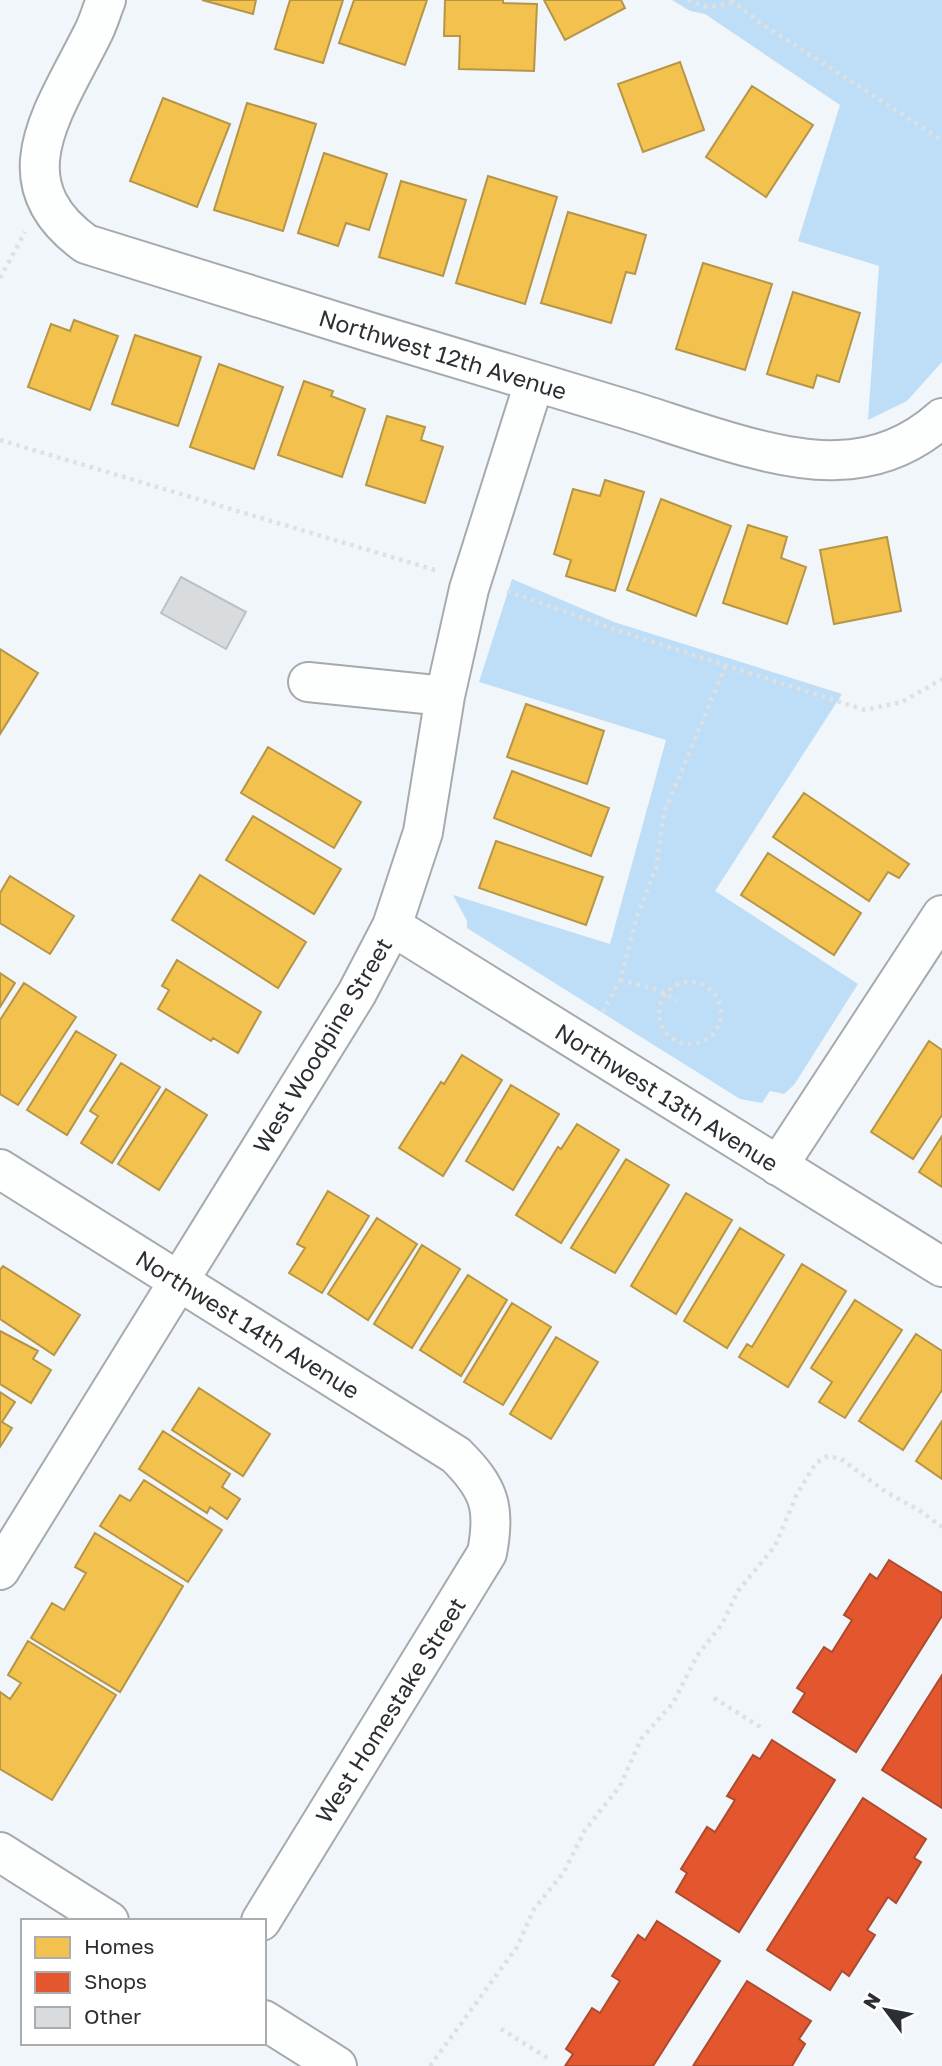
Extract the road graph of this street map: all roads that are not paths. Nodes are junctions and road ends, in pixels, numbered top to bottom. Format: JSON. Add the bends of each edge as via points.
{"nodes":[{"id":1,"x":106,"y":0,"type":"edge"},
{"id":2,"x":534,"y":383,"type":"junction"},
{"id":3,"x":942,"y":418,"type":"edge"},
{"id":4,"x":309,"y":682,"type":"dead end"},
{"id":5,"x":445,"y":696,"type":"junction"},
{"id":6,"x":942,"y":915,"type":"edge"},
{"id":7,"x":392,"y":926,"type":"junction"},
{"id":8,"x":778,"y":1166,"type":"junction"},
{"id":9,"x":0,"y":1169,"type":"edge"},
{"id":10,"x":942,"y":1267,"type":"edge"},
{"id":11,"x":178,"y":1281,"type":"junction"},
{"id":12,"x":486,"y":1491,"type":"joint"},
{"id":13,"x":0,"y":1570,"type":"edge"},
{"id":14,"x":0,"y":1852,"type":"edge"},
{"id":15,"x":106,"y":1919,"type":"edge"},
{"id":16,"x":262,"y":1919,"type":"edge"},
{"id":17,"x":266,"y":2021,"type":"edge"},
{"id":18,"x":337,"y":2066,"type":"edge"}],
"edges":[{"from":1,"to":2,"type":"street","name":"Northwest 12th Avenue","via":[[92,35],[37,123],[27,155],[32,197],[63,232],[86,244]]},
{"from":2,"to":3,"type":"street","name":"Northwest 12th Avenue","via":[[785,456],[836,460],[886,454]]},
{"from":2,"to":5,"type":"street","name":"West Woodpine Street","via":[[471,581]]},
{"from":4,"to":5,"type":"street"},
{"from":5,"to":7,"type":"street","name":"West Woodpine Street","via":[[423,832]]},
{"from":6,"to":8,"type":"street"},
{"from":7,"to":8,"type":"street","name":"Northwest 13th Avenue"},
{"from":7,"to":11,"type":"street","name":"West Woodpine Street","via":[[357,993]]},
{"from":8,"to":10,"type":"street","name":"Northwest 13th Avenue"},
{"from":9,"to":11,"type":"street","name":"Northwest 14th Avenue"},
{"from":11,"to":12,"type":"street","name":"Northwest 14th Avenue","via":[[456,1455]]},
{"from":11,"to":13,"type":"street","name":"West Woodpine Street"},
{"from":12,"to":16,"type":"street","name":"West Homestake Street","via":[[493,1523],[487,1553]]},
{"from":14,"to":15,"type":"street"},
{"from":17,"to":18,"type":"street"}]}
